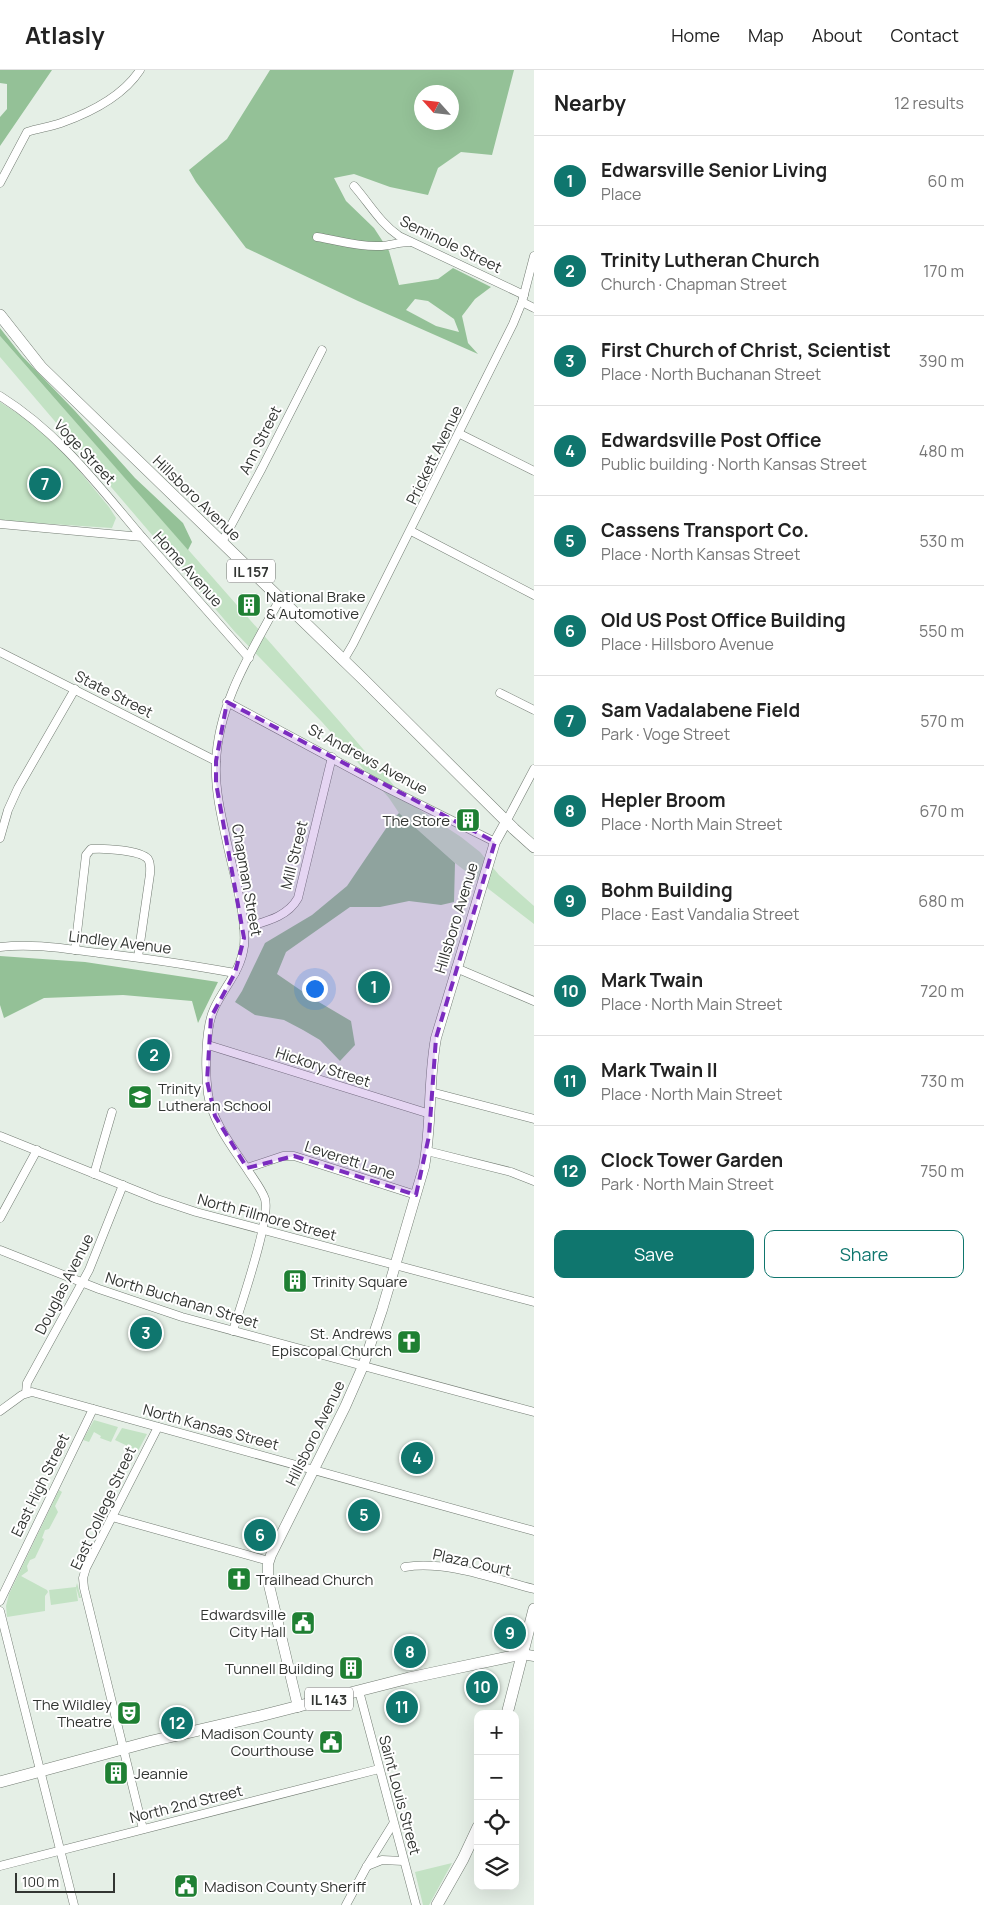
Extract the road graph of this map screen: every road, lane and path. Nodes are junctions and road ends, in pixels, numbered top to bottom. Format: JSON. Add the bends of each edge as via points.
{"nodes":[{"id":1,"x":140,"y":70,"type":"edge"},
{"id":2,"x":0,"y":183,"type":"edge"},
{"id":3,"x":354,"y":186,"type":"dead end"},
{"id":4,"x":317,"y":236,"type":"dead end"},
{"id":5,"x":414,"y":243,"type":"junction"},
{"id":6,"x":534,"y":256,"type":"edge"},
{"id":7,"x":523,"y":298,"type":"junction"},
{"id":8,"x":534,"y":308,"type":"edge"},
{"id":9,"x":0,"y":315,"type":"edge"},
{"id":10,"x":322,"y":350,"type":"dead end"},
{"id":11,"x":0,"y":396,"type":"edge"},
{"id":12,"x":460,"y":434,"type":"junction"},
{"id":13,"x":534,"y":471,"type":"edge"},
{"id":14,"x":1,"y":527,"type":"edge"},
{"id":15,"x":411,"y":531,"type":"junction"},
{"id":16,"x":142,"y":537,"type":"junction"},
{"id":17,"x":222,"y":542,"type":"junction"},
{"id":18,"x":534,"y":595,"type":"edge"},
{"id":19,"x":280,"y":600,"type":"junction"},
{"id":20,"x":0,"y":652,"type":"edge"},
{"id":21,"x":249,"y":658,"type":"junction"},
{"id":22,"x":343,"y":660,"type":"junction"},
{"id":23,"x":75,"y":689,"type":"junction"},
{"id":24,"x":500,"y":693,"type":"dead end"},
{"id":25,"x":227,"y":702,"type":"junction"},
{"id":26,"x":534,"y":710,"type":"edge"},
{"id":27,"x":332,"y":757,"type":"junction"},
{"id":28,"x":216,"y":761,"type":"junction"},
{"id":29,"x":534,"y":769,"type":"edge"},
{"id":30,"x":506,"y":822,"type":"junction"},
{"id":31,"x":0,"y":838,"type":"edge"},
{"id":32,"x":495,"y":842,"type":"junction"},
{"id":33,"x":534,"y":847,"type":"edge"},
{"id":34,"x":244,"y":928,"type":"junction"},
{"id":35,"x":0,"y":947,"type":"edge"},
{"id":36,"x":75,"y":950,"type":"junction"},
{"id":37,"x":138,"y":957,"type":"junction"},
{"id":38,"x":456,"y":968,"type":"junction"},
{"id":39,"x":236,"y":973,"type":"junction"},
{"id":40,"x":534,"y":1001,"type":"edge"},
{"id":41,"x":208,"y":1046,"type":"junction"},
{"id":42,"x":431,"y":1092,"type":"junction"},
{"id":43,"x":112,"y":1112,"type":"dead end"},
{"id":44,"x":430,"y":1114,"type":"junction"},
{"id":45,"x":534,"y":1120,"type":"edge"},
{"id":46,"x":0,"y":1136,"type":"edge"},
{"id":47,"x":37,"y":1150,"type":"junction"},
{"id":48,"x":427,"y":1151,"type":"junction"},
{"id":49,"x":247,"y":1168,"type":"junction"},
{"id":50,"x":94,"y":1174,"type":"junction"},
{"id":51,"x":534,"y":1181,"type":"edge"},
{"id":52,"x":123,"y":1186,"type":"junction"},
{"id":53,"x":416,"y":1196,"type":"junction"},
{"id":54,"x":0,"y":1218,"type":"edge"},
{"id":55,"x":262,"y":1230,"type":"junction"},
{"id":56,"x":0,"y":1250,"type":"edge"},
{"id":57,"x":395,"y":1265,"type":"junction"},
{"id":58,"x":83,"y":1283,"type":"junction"},
{"id":59,"x":534,"y":1302,"type":"edge"},
{"id":60,"x":233,"y":1331,"type":"junction"},
{"id":61,"x":363,"y":1366,"type":"junction"},
{"id":62,"x":26,"y":1393,"type":"junction"},
{"id":63,"x":93,"y":1409,"type":"junction"},
{"id":64,"x":0,"y":1411,"type":"edge"},
{"id":65,"x":534,"y":1412,"type":"edge"},
{"id":66,"x":158,"y":1427,"type":"junction"},
{"id":67,"x":314,"y":1470,"type":"junction"},
{"id":68,"x":112,"y":1517,"type":"junction"},
{"id":69,"x":534,"y":1531,"type":"edge"},
{"id":70,"x":269,"y":1561,"type":"junction"},
{"id":71,"x":405,"y":1567,"type":"dead end"},
{"id":72,"x":534,"y":1589,"type":"edge"},
{"id":73,"x":0,"y":1601,"type":"edge"},
{"id":74,"x":534,"y":1609,"type":"edge"},
{"id":75,"x":0,"y":1611,"type":"edge"},
{"id":76,"x":522,"y":1654,"type":"junction"},
{"id":77,"x":534,"y":1656,"type":"edge"},
{"id":78,"x":359,"y":1691,"type":"junction"},
{"id":79,"x":298,"y":1707,"type":"junction"},
{"id":80,"x":508,"y":1710,"type":"edge"},
{"id":81,"x":124,"y":1748,"type":"junction"},
{"id":82,"x":379,"y":1769,"type":"junction"},
{"id":83,"x":40,"y":1771,"type":"junction"},
{"id":84,"x":0,"y":1782,"type":"edge"},
{"id":85,"x":393,"y":1824,"type":"junction"},
{"id":86,"x":143,"y":1829,"type":"junction"},
{"id":87,"x":474,"y":1836,"type":"edge"},
{"id":88,"x":61,"y":1850,"type":"junction"},
{"id":89,"x":403,"y":1861,"type":"junction"},
{"id":90,"x":0,"y":1866,"type":"edge"},
{"id":91,"x":367,"y":1866,"type":"junction"},
{"id":92,"x":74,"y":1905,"type":"edge"},
{"id":93,"x":346,"y":1905,"type":"edge"},
{"id":94,"x":416,"y":1905,"type":"edge"},
{"id":95,"x":437,"y":1905,"type":"edge"}],
"edges":[{"from":1,"to":2,"type":"street","via":[[116,95],[84,114],[28,132]]},
{"from":3,"to":5,"type":"street","name":"Seminole Street","via":[[383,223]]},
{"from":4,"to":5,"type":"street","via":[[364,245]]},
{"from":5,"to":7,"type":"street","name":"Seminole Street"},
{"from":6,"to":7,"type":"street","name":"Prickett Avenue"},
{"from":7,"to":8,"type":"street","name":"Seminole Street"},
{"from":7,"to":12,"type":"street","name":"Prickett Avenue"},
{"from":9,"to":17,"type":"main road","name":"Hillsboro Avenue","number":"IL 157","via":[[41,366]]},
{"from":10,"to":17,"type":"street","name":"Ann Street"},
{"from":11,"to":16,"type":"street","name":"Voge Street","via":[[33,418],[63,445]]},
{"from":12,"to":13,"type":"street"},
{"from":12,"to":15,"type":"street","name":"Prickett Avenue"},
{"from":14,"to":16,"type":"street","name":"Home Avenue"},
{"from":15,"to":18,"type":"street"},
{"from":15,"to":22,"type":"street","name":"Prickett Avenue"},
{"from":16,"to":21,"type":"street","name":"Home Avenue"},
{"from":17,"to":19,"type":"main road","name":"Hillsboro Avenue","number":"IL 157"},
{"from":19,"to":21,"type":"street","name":"Chapman Street"},
{"from":19,"to":22,"type":"main road","name":"Hillsboro Avenue","number":"IL 157"},
{"from":20,"to":23,"type":"street","name":"State Street"},
{"from":21,"to":25,"type":"street","name":"Chapman Street"},
{"from":22,"to":30,"type":"main road","name":"Hillsboro Avenue","number":"IL 157"},
{"from":23,"to":28,"type":"street","name":"State Street"},
{"from":23,"to":31,"type":"street","via":[[18,788]]},
{"from":24,"to":26,"type":"street"},
{"from":25,"to":27,"type":"street","name":"St Andrews Avenue"},
{"from":25,"to":28,"type":"street","name":"Chapman Street"},
{"from":27,"to":32,"type":"street","name":"St Andrews Avenue"},
{"from":27,"to":34,"type":"street","name":"Mill Street","via":[[298,898],[284,913]]},
{"from":28,"to":34,"type":"street","name":"Chapman Street","via":[[216,783]]},
{"from":29,"to":30,"type":"street"},
{"from":30,"to":32,"type":"street","name":"Hillsboro Avenue"},
{"from":30,"to":33,"type":"main road","number":"IL 157"},
{"from":32,"to":38,"type":"street","name":"Hillsboro Avenue"},
{"from":34,"to":39,"type":"street","name":"Chapman Street","via":[[243,950]]},
{"from":35,"to":36,"type":"street","name":"Lindley Avenue"},
{"from":36,"to":37,"type":"street","name":"Lindley Avenue"},
{"from":36,"to":37,"type":"street","via":[[86,855],[91,849],[112,850],[142,854],[150,863]]},
{"from":37,"to":39,"type":"street","name":"Lindley Avenue"},
{"from":38,"to":40,"type":"street"},
{"from":38,"to":42,"type":"street","name":"Hillsboro Avenue","via":[[436,1038]]},
{"from":39,"to":41,"type":"street","name":"Chapman Street","via":[[214,1008]]},
{"from":41,"to":44,"type":"street","name":"Hickory Street"},
{"from":41,"to":49,"type":"street","name":"Chapman Street","via":[[211,1106]]},
{"from":42,"to":44,"type":"street","name":"Hillsboro Avenue"},
{"from":42,"to":45,"type":"street"},
{"from":43,"to":50,"type":"street"},
{"from":44,"to":48,"type":"street","name":"Hillsboro Avenue"},
{"from":46,"to":47,"type":"street","name":"North Fillmore Street"},
{"from":47,"to":50,"type":"street","name":"North Fillmore Street"},
{"from":47,"to":54,"type":"street"},
{"from":48,"to":51,"type":"street"},
{"from":48,"to":53,"type":"street","name":"Hillsboro Avenue"},
{"from":49,"to":53,"type":"street","name":"Leverett Lane","via":[[283,1156],[294,1156]]},
{"from":49,"to":55,"type":"street","name":"Chapman Street","via":[[266,1201]]},
{"from":50,"to":52,"type":"street","name":"North Fillmore Street"},
{"from":52,"to":55,"type":"street","name":"North Fillmore Street","via":[[186,1209]]},
{"from":52,"to":58,"type":"street","name":"Douglas Avenue"},
{"from":53,"to":57,"type":"street","name":"Hillsboro Avenue"},
{"from":55,"to":57,"type":"street","name":"North Fillmore Street"},
{"from":55,"to":60,"type":"street","name":"Chapman Street"},
{"from":56,"to":58,"type":"street","name":"North Buchanan Street"},
{"from":57,"to":59,"type":"street","name":"North Fillmore Street"},
{"from":57,"to":61,"type":"street","name":"Hillsboro Avenue"},
{"from":58,"to":60,"type":"street","name":"North Buchanan Street"},
{"from":58,"to":62,"type":"street","name":"Douglas Avenue","via":[[27,1383]]},
{"from":60,"to":61,"type":"street","name":"North Buchanan Street"},
{"from":61,"to":65,"type":"street","name":"North Buchanan Street"},
{"from":61,"to":67,"type":"street","name":"Hillsboro Avenue"},
{"from":62,"to":63,"type":"street","name":"North Kansas Street"},
{"from":62,"to":64,"type":"street"},
{"from":63,"to":66,"type":"street","name":"North Kansas Street"},
{"from":63,"to":73,"type":"street","name":"East High Street"},
{"from":66,"to":67,"type":"street","name":"North Kansas Street"},
{"from":66,"to":68,"type":"street","name":"East College Street"},
{"from":67,"to":69,"type":"street","name":"North Kansas Street"},
{"from":67,"to":70,"type":"street","name":"Hillsboro Avenue"},
{"from":68,"to":70,"type":"street"},
{"from":68,"to":81,"type":"street","name":"East College Street","via":[[83,1578]]},
{"from":70,"to":79,"type":"street","name":"Hillsboro Avenue","via":[[271,1593]]},
{"from":71,"to":72,"type":"street","name":"Plaza Court","via":[[418,1565],[452,1569]]},
{"from":74,"to":76,"type":"main road"},
{"from":75,"to":83,"type":"street"},
{"from":76,"to":77,"type":"street"},
{"from":76,"to":78,"type":"main road","number":"IL 143"},
{"from":76,"to":80,"type":"main road"},
{"from":78,"to":79,"type":"main road","number":"IL 143"},
{"from":78,"to":82,"type":"street","name":"Saint Louis Street"},
{"from":79,"to":81,"type":"main road","number":"IL 143"},
{"from":81,"to":83,"type":"main road","number":"IL 143"},
{"from":81,"to":86,"type":"street","name":"East College Street"},
{"from":82,"to":85,"type":"street","name":"Saint Louis Street"},
{"from":82,"to":86,"type":"street","name":"North 2nd Street"},
{"from":83,"to":84,"type":"main road","number":"IL 143"},
{"from":83,"to":88,"type":"street"},
{"from":85,"to":89,"type":"street","name":"Saint Louis Street"},
{"from":85,"to":91,"type":"street"},
{"from":86,"to":88,"type":"street","name":"North 2nd Street"},
{"from":87,"to":95,"type":"main road"},
{"from":88,"to":90,"type":"street","name":"North 2nd Street"},
{"from":88,"to":92,"type":"street"},
{"from":89,"to":91,"type":"street","via":[[382,1860]]},
{"from":89,"to":94,"type":"street","name":"Saint Louis Street"},
{"from":91,"to":93,"type":"street"}]}
